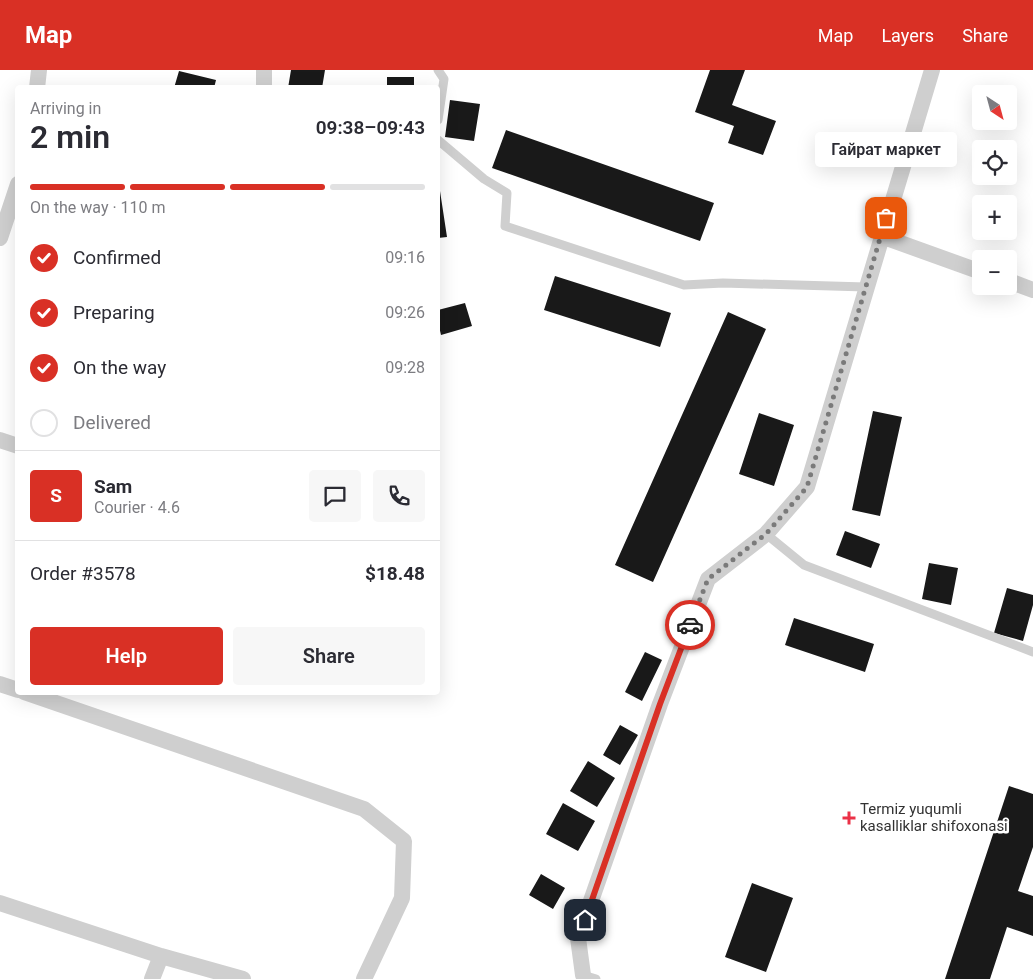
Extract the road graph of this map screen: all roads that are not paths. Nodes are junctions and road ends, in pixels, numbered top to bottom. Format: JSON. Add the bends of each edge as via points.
{"nodes":[{"id":1,"x":39,"y":70,"type":"edge"},
{"id":2,"x":264,"y":70,"type":"edge"},
{"id":3,"x":438,"y":70,"type":"edge"},
{"id":4,"x":932,"y":70,"type":"edge"},
{"id":5,"x":37,"y":85,"type":"edge"},
{"id":6,"x":264,"y":85,"type":"edge"},
{"id":7,"x":440,"y":106,"type":"edge"},
{"id":8,"x":440,"y":142,"type":"edge"},
{"id":9,"x":15,"y":193,"type":"edge"},
{"id":10,"x":881,"y":236,"type":"junction"},
{"id":11,"x":0,"y":238,"type":"edge"},
{"id":12,"x":972,"y":269,"type":"edge"},
{"id":13,"x":1017,"y":284,"type":"edge"},
{"id":14,"x":866,"y":287,"type":"junction"},
{"id":15,"x":1033,"y":290,"type":"edge"},
{"id":16,"x":0,"y":440,"type":"edge"},
{"id":17,"x":15,"y":445,"type":"edge"},
{"id":18,"x":766,"y":534,"type":"junction"},
{"id":19,"x":1033,"y":652,"type":"edge"},
{"id":20,"x":0,"y":684,"type":"edge"},
{"id":21,"x":15,"y":689,"type":"edge"},
{"id":22,"x":33,"y":695,"type":"edge"},
{"id":23,"x":0,"y":903,"type":"edge"},
{"id":24,"x":161,"y":956,"type":"junction"},
{"id":25,"x":590,"y":977,"type":"edge"},
{"id":26,"x":152,"y":979,"type":"edge"},
{"id":27,"x":243,"y":979,"type":"edge"},
{"id":28,"x":364,"y":979,"type":"edge"}],
"edges":[{"from":1,"to":5,"type":"street"},
{"from":2,"to":6,"type":"street"},
{"from":3,"to":7,"type":"lane","via":[[444,79]]},
{"from":4,"to":10,"type":"street"},
{"from":8,"to":14,"type":"lane","via":[[484,179],[507,193],[505,226],[684,285]]},
{"from":9,"to":11,"type":"street"},
{"from":10,"to":12,"type":"street"},
{"from":10,"to":14,"type":"street"},
{"from":13,"to":15,"type":"street"},
{"from":14,"to":18,"type":"street","via":[[807,487]]},
{"from":16,"to":17,"type":"street"},
{"from":18,"to":19,"type":"lane","via":[[804,565]]},
{"from":18,"to":25,"type":"street","via":[[708,579],[660,704],[578,938]]},
{"from":20,"to":21,"type":"street"},
{"from":22,"to":28,"type":"street","via":[[364,808],[404,842],[402,898]]},
{"from":23,"to":24,"type":"street"},
{"from":24,"to":26,"type":"street"},
{"from":24,"to":27,"type":"street"}]}
